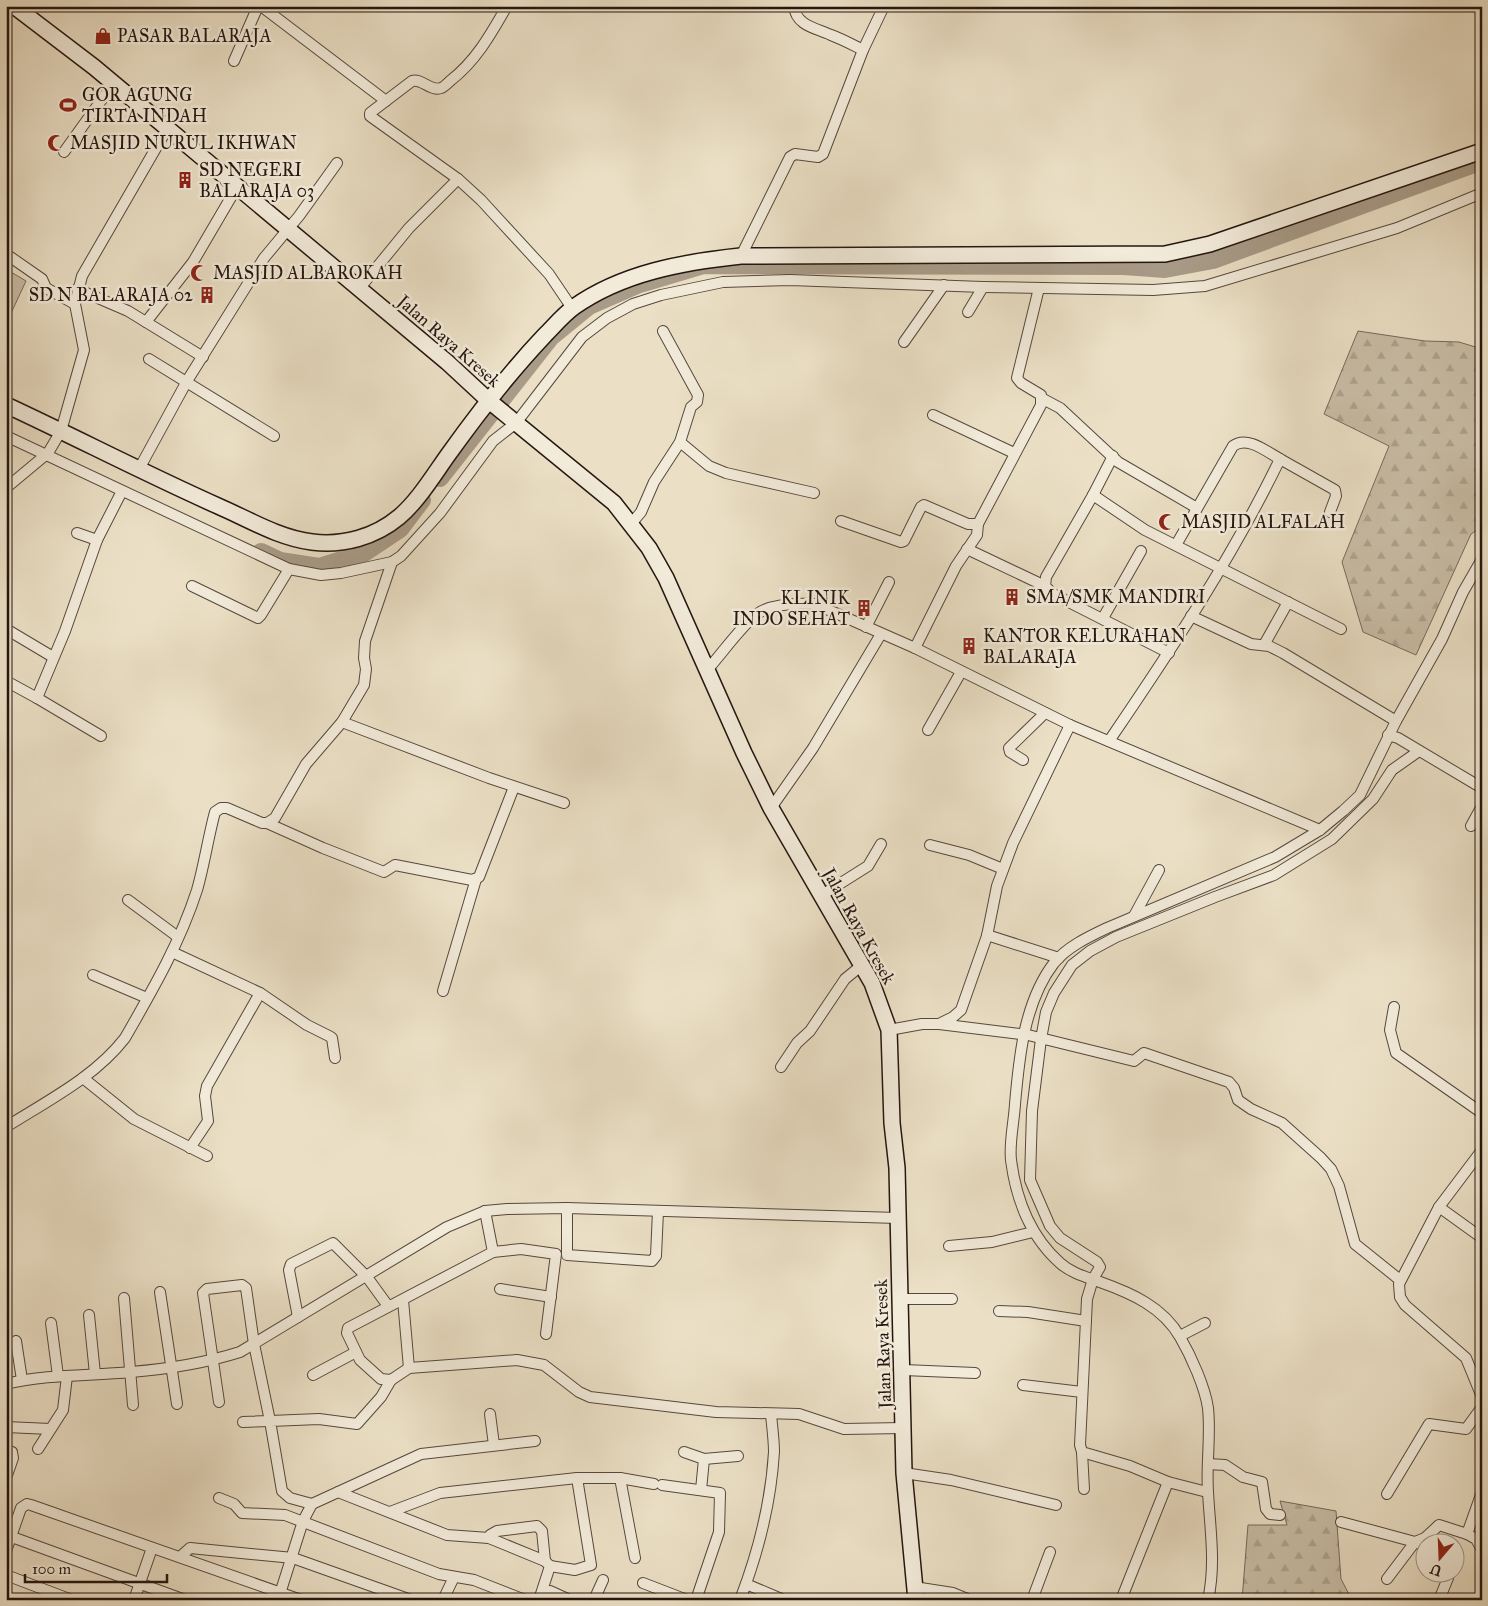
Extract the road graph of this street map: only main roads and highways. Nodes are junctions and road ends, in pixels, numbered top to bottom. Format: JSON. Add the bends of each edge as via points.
{"nodes":[{"id":1,"x":16,"y":8,"type":"edge"},
{"id":2,"x":1482,"y":151,"type":"edge"},
{"id":3,"x":489,"y":401,"type":"junction"},
{"id":4,"x":6,"y":405,"type":"edge"},
{"id":5,"x":915,"y":1593,"type":"edge"}],
"edges":[{"from":1,"to":3,"type":"main road","name":"Jalan Raya Kresek","via":[[237,187],[447,362]]},
{"from":2,"to":3,"type":"main road","via":[[1210,244],[1165,254],[741,256],[668,267],[609,288],[572,308],[519,362]]},
{"from":3,"to":4,"type":"main road","via":[[425,488],[400,516],[380,530],[358,539],[333,543],[299,540],[254,522]]},
{"from":3,"to":5,"type":"main road","name":"Jalan Raya Kresek","via":[[614,503],[649,548],[666,578],[771,808],[872,983],[888,1030],[904,1370],[904,1473]]}]}
